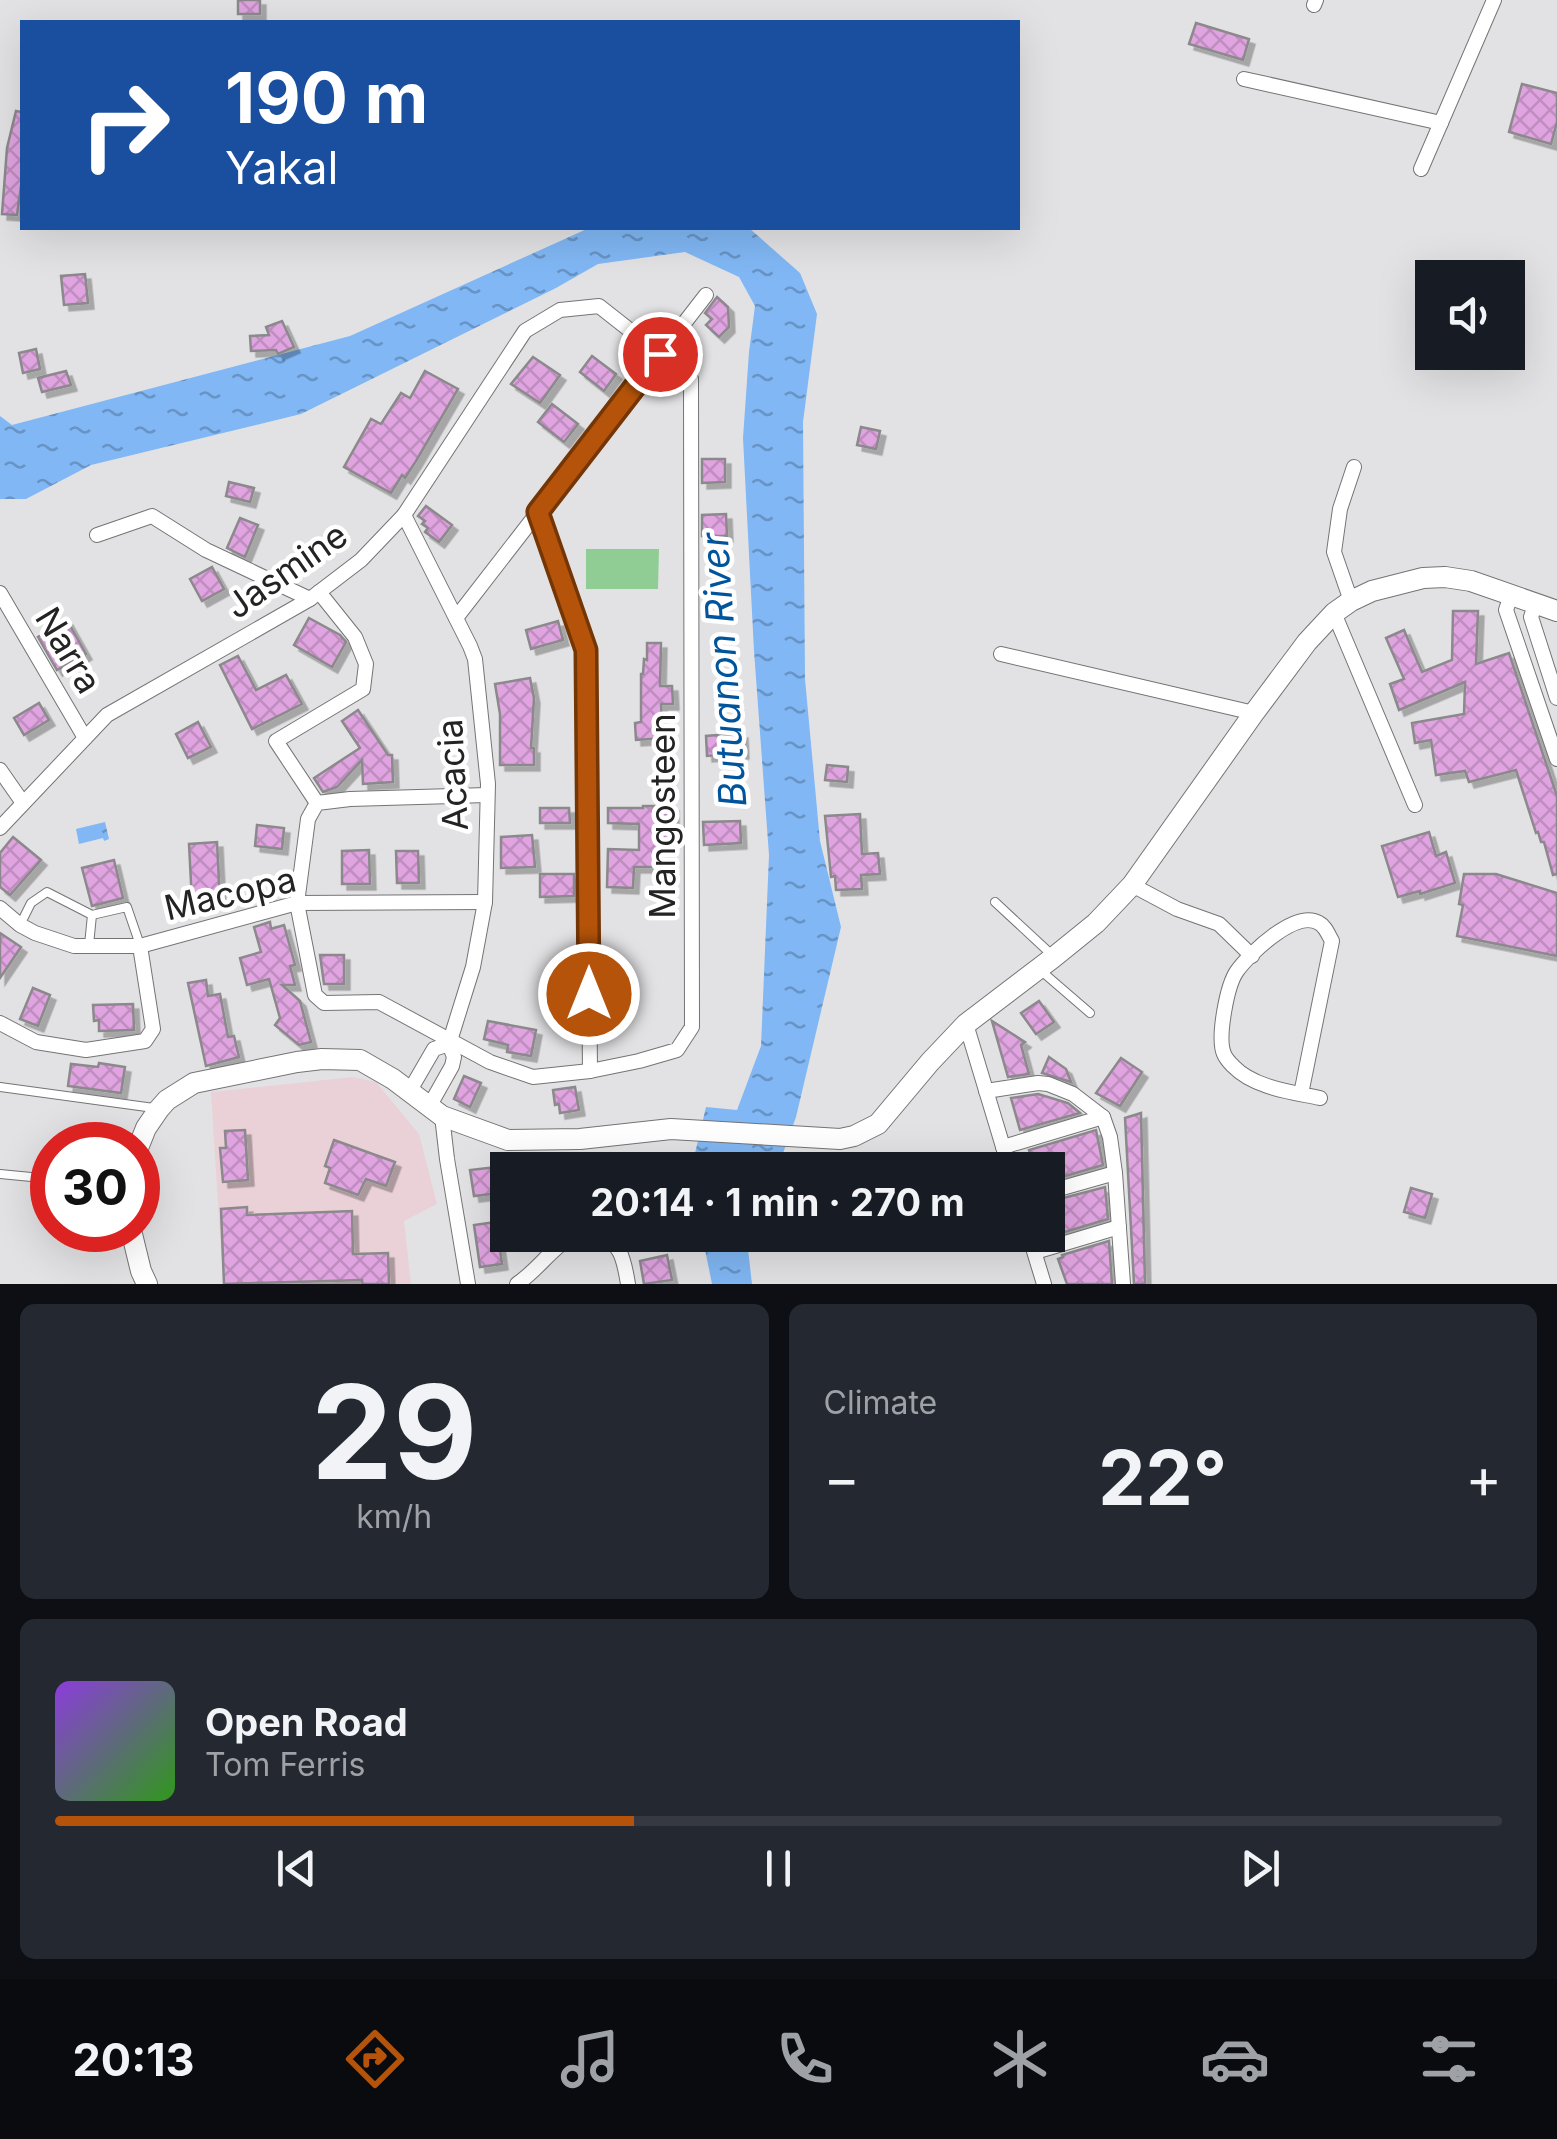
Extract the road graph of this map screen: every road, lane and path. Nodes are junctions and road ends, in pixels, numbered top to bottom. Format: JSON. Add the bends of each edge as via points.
{"nodes":[{"id":1,"x":1494,"y":0,"type":"edge"},
{"id":2,"x":1244,"y":79,"type":"dead end"},
{"id":3,"x":1441,"y":123,"type":"junction"},
{"id":4,"x":1421,"y":169,"type":"dead end"},
{"id":5,"x":706,"y":295,"type":"dead end"},
{"id":6,"x":660,"y":354,"type":"junction"},
{"id":7,"x":1354,"y":467,"type":"dead end"},
{"id":8,"x":538,"y":512,"type":"junction"},
{"id":9,"x":404,"y":515,"type":"junction"},
{"id":10,"x":97,"y":534,"type":"dead end"},
{"id":11,"x":0,"y":593,"type":"edge"},
{"id":12,"x":314,"y":595,"type":"junction"},
{"id":13,"x":1511,"y":595,"type":"junction"},
{"id":14,"x":1535,"y":605,"type":"junction"},
{"id":15,"x":1342,"y":607,"type":"junction"},
{"id":16,"x":1557,"y":611,"type":"edge"},
{"id":17,"x":456,"y":618,"type":"junction"},
{"id":18,"x":1001,"y":654,"type":"dead end"},
{"id":19,"x":1557,"y":698,"type":"edge"},
{"id":20,"x":1254,"y":713,"type":"junction"},
{"id":21,"x":86,"y":738,"type":"junction"},
{"id":22,"x":1557,"y":759,"type":"edge"},
{"id":23,"x":0,"y":770,"type":"edge"},
{"id":24,"x":488,"y":794,"type":"junction"},
{"id":25,"x":23,"y":803,"type":"junction"},
{"id":26,"x":317,"y":803,"type":"junction"},
{"id":27,"x":1415,"y":805,"type":"dead end"},
{"id":28,"x":0,"y":828,"type":"edge"},
{"id":29,"x":1132,"y":886,"type":"junction"},
{"id":30,"x":484,"y":902,"type":"junction"},
{"id":31,"x":995,"y":902,"type":"dead end"},
{"id":32,"x":297,"y":903,"type":"junction"},
{"id":33,"x":0,"y":908,"type":"edge"},
{"id":34,"x":92,"y":915,"type":"junction"},
{"id":35,"x":20,"y":925,"type":"junction"},
{"id":36,"x":140,"y":946,"type":"junction"},
{"id":37,"x":89,"y":947,"type":"junction"},
{"id":38,"x":1252,"y":956,"type":"junction"},
{"id":39,"x":1047,"y":963,"type":"junction"},
{"id":40,"x":1090,"y":1013,"type":"dead end"},
{"id":41,"x":0,"y":1023,"type":"edge"},
{"id":42,"x":966,"y":1024,"type":"junction"},
{"id":43,"x":449,"y":1042,"type":"junction"},
{"id":44,"x":590,"y":1071,"type":"junction"},
{"id":45,"x":0,"y":1087,"type":"edge"},
{"id":46,"x":986,"y":1091,"type":"junction"},
{"id":47,"x":409,"y":1092,"type":"junction"},
{"id":48,"x":1301,"y":1094,"type":"junction"},
{"id":49,"x":1320,"y":1098,"type":"dead end"},
{"id":50,"x":159,"y":1109,"type":"junction"},
{"id":51,"x":436,"y":1110,"type":"junction"},
{"id":52,"x":1103,"y":1117,"type":"junction"},
{"id":53,"x":150,"y":1122,"type":"edge"},
{"id":54,"x":1003,"y":1148,"type":"junction"},
{"id":55,"x":1004,"y":1152,"type":"edge"},
{"id":56,"x":1115,"y":1173,"type":"junction"},
{"id":57,"x":0,"y":1174,"type":"edge"},
{"id":58,"x":30,"y":1177,"type":"edge"},
{"id":59,"x":1065,"y":1187,"type":"edge"},
{"id":60,"x":1118,"y":1226,"type":"junction"},
{"id":61,"x":1065,"y":1242,"type":"edge"},
{"id":62,"x":136,"y":1252,"type":"edge"},
{"id":63,"x":553,"y":1252,"type":"edge"},
{"id":64,"x":620,"y":1252,"type":"edge"},
{"id":65,"x":1034,"y":1252,"type":"edge"},
{"id":66,"x":147,"y":1284,"type":"edge"},
{"id":67,"x":468,"y":1284,"type":"edge"},
{"id":68,"x":518,"y":1284,"type":"edge"},
{"id":69,"x":628,"y":1284,"type":"edge"},
{"id":70,"x":1044,"y":1284,"type":"edge"},
{"id":71,"x":1122,"y":1284,"type":"edge"}],
"edges":[{"from":1,"to":3,"type":"street"},
{"from":2,"to":3,"type":"street"},
{"from":3,"to":4,"type":"street"},
{"from":5,"to":6,"type":"street"},
{"from":6,"to":8,"type":"street"},
{"from":6,"to":9,"type":"street","name":"Jasmine","via":[[599,306],[560,310],[526,331]]},
{"from":6,"to":44,"type":"street","name":"Mangosteen","via":[[690,379],[692,1027],[676,1050]]},
{"from":7,"to":15,"type":"street","via":[[1334,552]]},
{"from":8,"to":17,"type":"street"},
{"from":8,"to":44,"type":"street","via":[[586,650]]},
{"from":9,"to":12,"type":"street","name":"Jasmine","via":[[361,560]]},
{"from":9,"to":17,"type":"street","name":"Acacia"},
{"from":10,"to":12,"type":"street","via":[[152,516],[206,550]]},
{"from":11,"to":21,"type":"street","name":"Narra"},
{"from":12,"to":21,"type":"street","name":"Jasmine","via":[[107,715]]},
{"from":12,"to":26,"type":"street","via":[[354,637],[366,664],[363,689],[276,740]]},
{"from":13,"to":14,"type":"street"},
{"from":13,"to":15,"type":"street","via":[[1470,581],[1423,578]]},
{"from":13,"to":22,"type":"street","via":[[1506,610]]},
{"from":14,"to":16,"type":"street"},
{"from":14,"to":19,"type":"street","via":[[1531,617]]},
{"from":15,"to":20,"type":"street"},
{"from":15,"to":27,"type":"street"},
{"from":17,"to":24,"type":"street","name":"Acacia","via":[[475,659]]},
{"from":18,"to":20,"type":"street"},
{"from":20,"to":29,"type":"street"},
{"from":21,"to":25,"type":"street","name":"Jasmine"},
{"from":23,"to":25,"type":"street"},
{"from":24,"to":26,"type":"street"},
{"from":24,"to":30,"type":"street","name":"Acacia"},
{"from":25,"to":28,"type":"street","name":"Jasmine"},
{"from":26,"to":32,"type":"street","via":[[308,819]]},
{"from":29,"to":38,"type":"street","via":[[1219,924]]},
{"from":29,"to":39,"type":"street"},
{"from":30,"to":32,"type":"street","name":"Macopa"},
{"from":30,"to":43,"type":"street","name":"Acacia","via":[[473,967]]},
{"from":31,"to":39,"type":"lane"},
{"from":32,"to":36,"type":"street","name":"Macopa"},
{"from":32,"to":43,"type":"street","name":"Mangosteen","via":[[315,995],[324,1004],[379,1002]]},
{"from":33,"to":35,"type":"street","name":"Macopa"},
{"from":34,"to":35,"type":"lane","via":[[47,892]]},
{"from":34,"to":36,"type":"lane","via":[[127,907]]},
{"from":34,"to":37,"type":"lane"},
{"from":35,"to":37,"type":"street","name":"Macopa"},
{"from":36,"to":37,"type":"street","name":"Macopa"},
{"from":36,"to":41,"type":"street","via":[[153,1029],[145,1041],[86,1050],[36,1042]]},
{"from":38,"to":48,"type":"street","via":[[1229,987],[1223,1052],[1257,1082]]},
{"from":38,"to":48,"type":"street","via":[[1293,922],[1308,919],[1323,925],[1332,941]]},
{"from":39,"to":40,"type":"lane"},
{"from":39,"to":42,"type":"street"},
{"from":42,"to":46,"type":"street"},
{"from":42,"to":51,"type":"street","via":[[878,1124],[840,1139],[670,1129],[508,1140]]},
{"from":43,"to":44,"type":"street","name":"Mangosteen","via":[[532,1077]]},
{"from":43,"to":47,"type":"street","via":[[434,1049]]},
{"from":43,"to":51,"type":"street","name":"Acacia","via":[[454,1058]]},
{"from":45,"to":50,"type":"lane"},
{"from":46,"to":52,"type":"street","via":[[1048,1084]]},
{"from":46,"to":54,"type":"street"},
{"from":47,"to":50,"type":"street","via":[[360,1060],[322,1059],[194,1083]]},
{"from":47,"to":51,"type":"street"},
{"from":48,"to":49,"type":"street"},
{"from":50,"to":53,"type":"street"},
{"from":51,"to":67,"type":"street"},
{"from":52,"to":54,"type":"street"},
{"from":52,"to":56,"type":"street"},
{"from":54,"to":55,"type":"street"},
{"from":56,"to":59,"type":"street"},
{"from":56,"to":60,"type":"street"},
{"from":57,"to":58,"type":"lane"},
{"from":60,"to":61,"type":"street"},
{"from":60,"to":71,"type":"street"},
{"from":62,"to":66,"type":"street"},
{"from":63,"to":68,"type":"street"},
{"from":64,"to":69,"type":"street"},
{"from":65,"to":70,"type":"street"}]}
